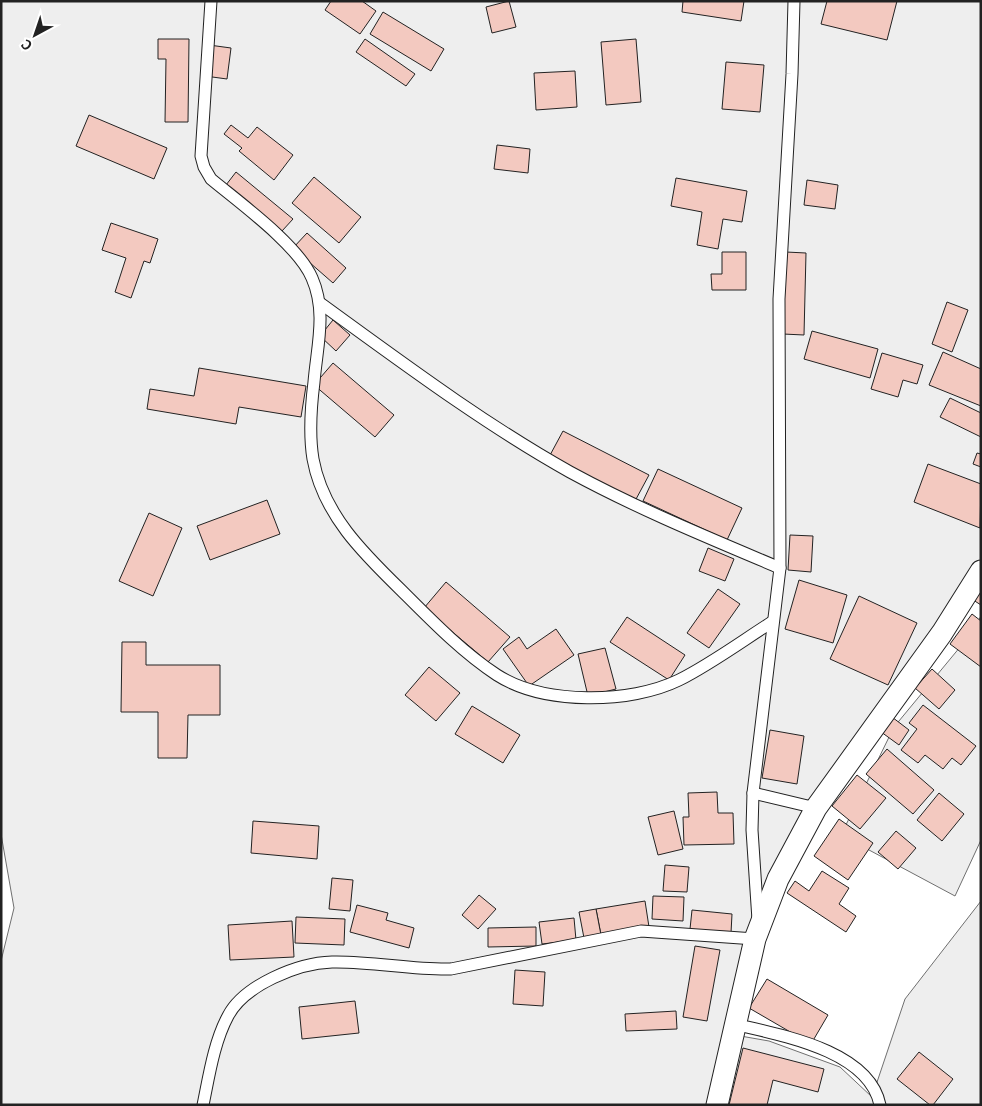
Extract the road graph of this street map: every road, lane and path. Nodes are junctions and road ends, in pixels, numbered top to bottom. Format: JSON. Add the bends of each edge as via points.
{"nodes":[{"id":1,"x":211,"y":1,"type":"edge"},
{"id":2,"x":794,"y":1,"type":"edge"},
{"id":3,"x":320,"y":303,"type":"junction"},
{"id":4,"x":780,"y":568,"type":"junction"},
{"id":5,"x":981,"y":571,"type":"edge"},
{"id":6,"x":772,"y":622,"type":"junction"},
{"id":7,"x":753,"y":793,"type":"junction"},
{"id":8,"x":816,"y":808,"type":"junction"},
{"id":9,"x":757,"y":934,"type":"junction"},
{"id":10,"x":734,"y":1024,"type":"junction"},
{"id":11,"x":203,"y":1105,"type":"edge"},
{"id":12,"x":717,"y":1105,"type":"edge"},
{"id":13,"x":880,"y":1105,"type":"edge"}],
"edges":[{"from":1,"to":3,"type":"lane","via":[[202,131],[204,166],[212,179],[281,239],[305,266]]},
{"from":2,"to":4,"type":"lane","via":[[779,299]]},
{"from":3,"to":4,"type":"lane","via":[[493,424],[570,472]]},
{"from":3,"to":6,"type":"lane","via":[[312,442],[320,484],[335,516],[361,551],[437,627],[498,675],[544,692],[588,698],[636,694],[680,680]]},
{"from":4,"to":6,"type":"lane"},
{"from":5,"to":8,"type":"street","via":[[942,633]]},
{"from":6,"to":7,"type":"lane"},
{"from":7,"to":8,"type":"lane"},
{"from":7,"to":9,"type":"lane"},
{"from":8,"to":9,"type":"street","via":[[778,879]]},
{"from":9,"to":10,"type":"street"},
{"from":9,"to":11,"type":"lane","via":[[641,931],[451,969],[332,962],[296,970],[254,987],[233,1008],[224,1023]]},
{"from":10,"to":12,"type":"street"},
{"from":10,"to":13,"type":"lane","via":[[833,1053],[851,1064],[870,1083]]}]}
